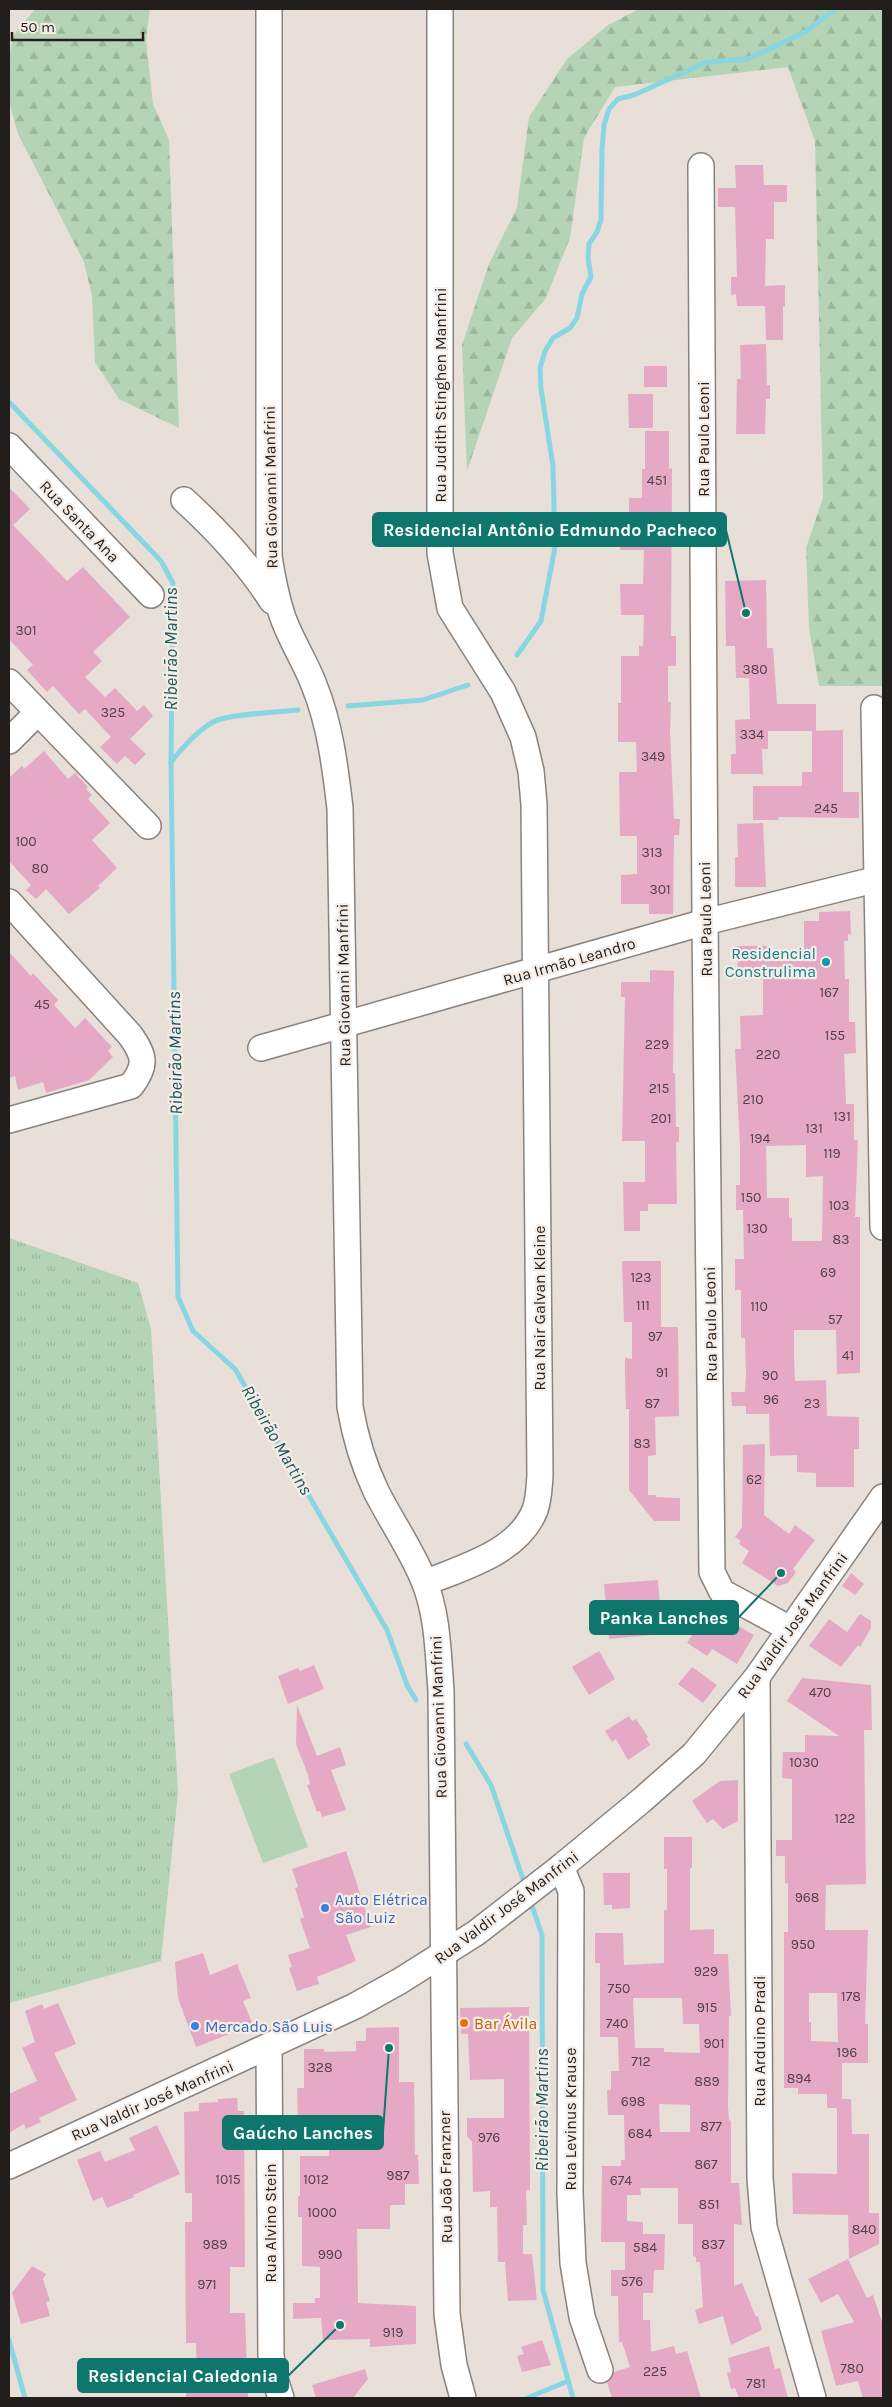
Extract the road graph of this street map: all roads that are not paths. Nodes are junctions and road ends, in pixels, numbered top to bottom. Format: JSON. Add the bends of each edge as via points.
{"nodes":[{"id":1,"x":269,"y":9,"type":"edge"},
{"id":2,"x":440,"y":9,"type":"edge"},
{"id":3,"x":701,"y":166,"type":"dead end"},
{"id":4,"x":9,"y":446,"type":"edge"},
{"id":5,"x":184,"y":500,"type":"dead end"},
{"id":6,"x":151,"y":596,"type":"dead end"},
{"id":7,"x":283,"y":616,"type":"junction"},
{"id":8,"x":9,"y":682,"type":"edge"},
{"id":9,"x":874,"y":708,"type":"dead end"},
{"id":10,"x":37,"y":712,"type":"junction"},
{"id":11,"x":9,"y":741,"type":"edge"},
{"id":12,"x":148,"y":826,"type":"dead end"},
{"id":13,"x":878,"y":879,"type":"junction"},
{"id":14,"x":9,"y":902,"type":"edge"},
{"id":15,"x":705,"y":922,"type":"junction"},
{"id":16,"x":537,"y":969,"type":"junction"},
{"id":17,"x":345,"y":1025,"type":"junction"},
{"id":18,"x":262,"y":1048,"type":"dead end"},
{"id":19,"x":9,"y":1120,"type":"edge"},
{"id":20,"x":883,"y":1227,"type":"edge"},
{"id":21,"x":883,"y":1497,"type":"edge"},
{"id":22,"x":425,"y":1583,"type":"junction"},
{"id":23,"x":790,"y":1629,"type":"junction"},
{"id":24,"x":757,"y":1677,"type":"junction"},
{"id":25,"x":560,"y":1868,"type":"junction"},
{"id":26,"x":443,"y":1955,"type":"junction"},
{"id":27,"x":269,"y":2047,"type":"junction"},
{"id":28,"x":9,"y":2166,"type":"edge"},
{"id":29,"x":600,"y":2370,"type":"dead end"},
{"id":30,"x":281,"y":2398,"type":"edge"},
{"id":31,"x":462,"y":2398,"type":"edge"},
{"id":32,"x":813,"y":2398,"type":"edge"}],
"edges":[{"from":1,"to":7,"type":"street","name":"Rua Giovanni Manfrini","via":[[269,556],[272,580]]},
{"from":2,"to":16,"type":"street","name":"Rua Judith Stinghen Manfrini","via":[[440,553],[450,608],[503,692],[523,737],[531,771]]},
{"from":3,"to":15,"type":"street","name":"Rua Paulo Leoni"},
{"from":4,"to":6,"type":"street","name":"Rua Santa Ana"},
{"from":5,"to":7,"type":"street","via":[[237,552]]},
{"from":7,"to":17,"type":"street","name":"Rua Giovanni Manfrini","via":[[325,715],[336,774],[340,808]]},
{"from":8,"to":10,"type":"street"},
{"from":9,"to":13,"type":"street"},
{"from":10,"to":11,"type":"street"},
{"from":10,"to":12,"type":"street"},
{"from":13,"to":15,"type":"street","name":"Rua Irmão Leandro"},
{"from":13,"to":20,"type":"street"},
{"from":14,"to":19,"type":"street","via":[[130,1035],[139,1047],[143,1062],[141,1072],[131,1086]]},
{"from":15,"to":16,"type":"street","name":"Rua Irmão Leandro"},
{"from":15,"to":23,"type":"street","name":"Rua Paulo Leoni","via":[[712,1572],[722,1592]]},
{"from":16,"to":17,"type":"street","name":"Rua Irmão Leandro"},
{"from":16,"to":22,"type":"street","name":"Rua Nair Galvan Kleine","via":[[538,1495],[530,1520],[513,1540],[487,1556]]},
{"from":17,"to":18,"type":"street","name":"Rua Irmão Leandro"},
{"from":17,"to":22,"type":"street","name":"Rua Giovanni Manfrini","via":[[350,1407],[360,1453],[370,1479]]},
{"from":21,"to":23,"type":"street","name":"Rua Valdir José Manfrini"},
{"from":22,"to":26,"type":"street","name":"Rua Giovanni Manfrini","via":[[434,1616],[441,1690]]},
{"from":23,"to":24,"type":"street","name":"Rua Valdir José Manfrini"},
{"from":24,"to":25,"type":"street","name":"Rua Valdir José Manfrini","via":[[694,1754]]},
{"from":24,"to":32,"type":"street","name":"Rua Arduino Pradi","via":[[760,2188],[764,2227]]},
{"from":25,"to":26,"type":"street","name":"Rua Valdir José Manfrini"},
{"from":25,"to":29,"type":"street","name":"Rua Levinus Krause","via":[[571,1891],[572,2263],[582,2317]]},
{"from":26,"to":27,"type":"street","name":"Rua Valdir José Manfrini","via":[[355,2006]]},
{"from":26,"to":31,"type":"street","name":"Rua João Franzner","via":[[446,2314]]},
{"from":27,"to":28,"type":"street","name":"Rua Valdir José Manfrini"},
{"from":27,"to":30,"type":"street","name":"Rua Alvino Stein","via":[[271,2355]]}]}
